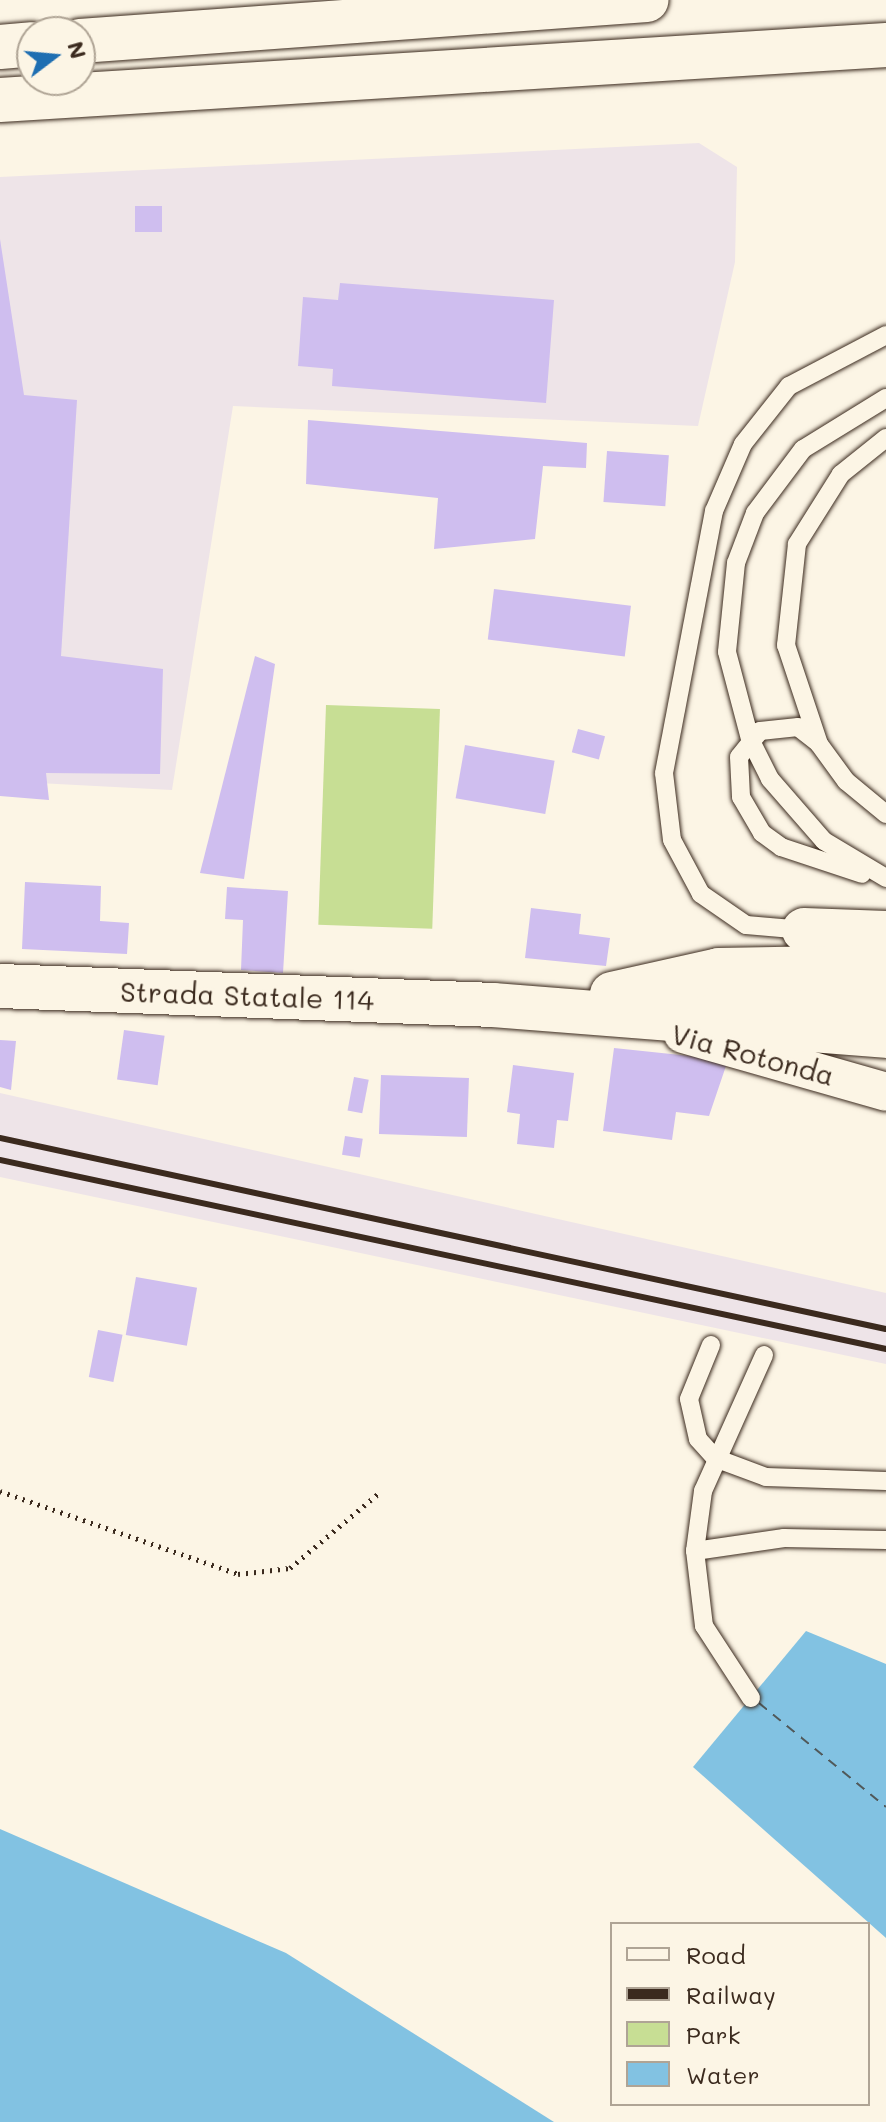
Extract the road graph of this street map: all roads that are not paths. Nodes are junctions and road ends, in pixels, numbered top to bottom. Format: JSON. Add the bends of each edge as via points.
{"nodes":[{"id":1,"x":647,"y":0,"type":"edge"},
{"id":2,"x":96,"y":40,"type":"edge"},
{"id":3,"x":886,"y":45,"type":"edge"},
{"id":4,"x":0,"y":100,"type":"edge"},
{"id":5,"x":886,"y":335,"type":"edge"},
{"id":6,"x":886,"y":398,"type":"edge"},
{"id":7,"x":886,"y":438,"type":"edge"},
{"id":8,"x":750,"y":739,"type":"junction"},
{"id":9,"x":819,"y":744,"type":"junction"},
{"id":10,"x":886,"y":814,"type":"edge"},
{"id":11,"x":886,"y":879,"type":"edge"},
{"id":12,"x":804,"y":930,"type":"joint"},
{"id":13,"x":882,"y":969,"type":"edge"},
{"id":14,"x":0,"y":986,"type":"edge"},
{"id":15,"x":615,"y":1007,"type":"junction"},
{"id":16,"x":886,"y":1036,"type":"edge"},
{"id":17,"x":886,"y":1092,"type":"edge"},
{"id":18,"x":711,"y":1345,"type":"dead end"},
{"id":19,"x":764,"y":1355,"type":"dead end"},
{"id":20,"x":715,"y":1458,"type":"junction"},
{"id":21,"x":886,"y":1481,"type":"edge"},
{"id":22,"x":886,"y":1540,"type":"edge"},
{"id":23,"x":695,"y":1551,"type":"junction"},
{"id":24,"x":751,"y":1698,"type":"dead end"}],
"edges":[{"from":1,"to":2,"type":"main road"},
{"from":3,"to":4,"type":"main road"},
{"from":5,"to":12,"type":"lane","via":[[789,386],[743,444],[714,511],[664,773],[672,840],[701,894],[746,925]]},
{"from":6,"to":8,"type":"lane","via":[[803,449],[755,513],[736,563],[727,652]]},
{"from":7,"to":9,"type":"lane","via":[[841,474],[797,544],[786,645]]},
{"from":8,"to":9,"type":"lane","via":[[786,725]]},
{"from":8,"to":11,"type":"lane","via":[[796,814],[824,841]]},
{"from":8,"to":11,"type":"lane","via":[[736,777],[762,833],[808,860]]},
{"from":9,"to":10,"type":"lane","via":[[846,781]]},
{"from":12,"to":13,"type":"main road"},
{"from":13,"to":15,"type":"main road","via":[[719,970]]},
{"from":14,"to":15,"type":"main road","name":"Strada Statale 114"},
{"from":15,"to":16,"type":"main road","name":"Strada Statale 114"},
{"from":15,"to":17,"type":"street","name":"Via Rotonda"},
{"from":18,"to":20,"type":"lane","via":[[690,1410],[698,1439]]},
{"from":19,"to":20,"type":"lane"},
{"from":20,"to":21,"type":"lane","via":[[766,1477]]},
{"from":20,"to":23,"type":"lane"},
{"from":22,"to":23,"type":"lane","via":[[784,1538]]},
{"from":23,"to":24,"type":"lane","via":[[704,1626]]}]}
